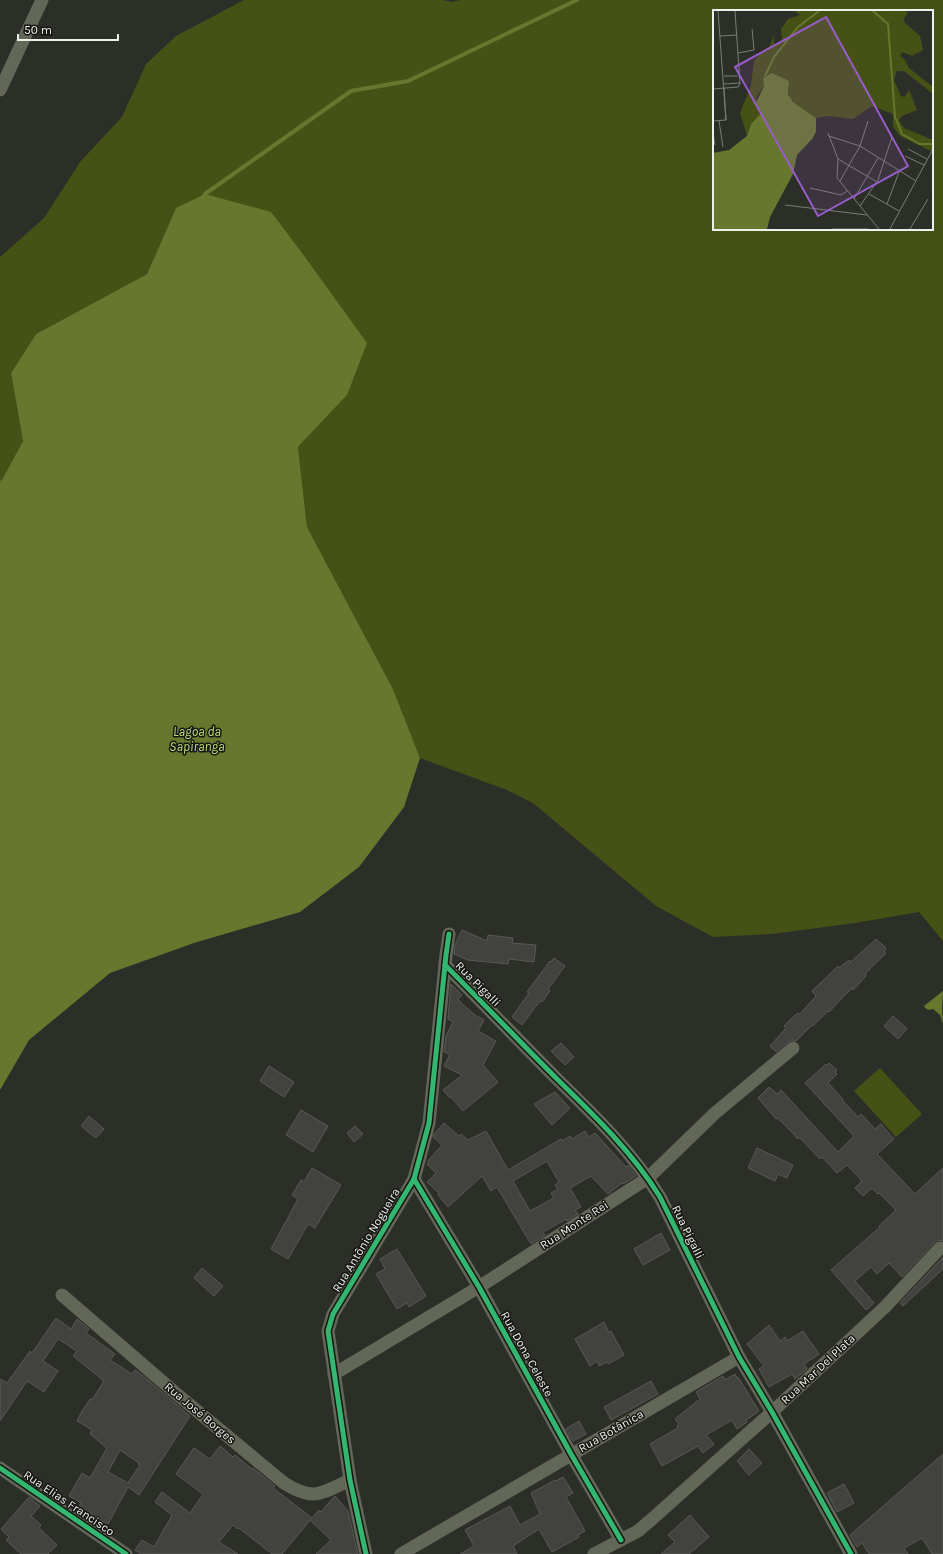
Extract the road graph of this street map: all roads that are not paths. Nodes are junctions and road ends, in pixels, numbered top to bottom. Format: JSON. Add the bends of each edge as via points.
{"nodes":[{"id":1,"x":42,"y":0,"type":"edge"},
{"id":2,"x":0,"y":90,"type":"edge"},
{"id":3,"x":449,"y":934,"type":"dead end"},
{"id":4,"x":445,"y":965,"type":"junction"},
{"id":5,"x":793,"y":1048,"type":"dead end"},
{"id":6,"x":648,"y":1178,"type":"junction"},
{"id":7,"x":414,"y":1179,"type":"junction"},
{"id":8,"x":940,"y":1248,"type":"dead end"},
{"id":9,"x":479,"y":1287,"type":"junction"},
{"id":10,"x":62,"y":1295,"type":"dead end"},
{"id":11,"x":739,"y":1357,"type":"junction"},
{"id":12,"x":334,"y":1374,"type":"junction"},
{"id":13,"x":772,"y":1412,"type":"junction"},
{"id":14,"x":571,"y":1454,"type":"junction"},
{"id":15,"x":0,"y":1468,"type":"edge"},
{"id":16,"x":350,"y":1480,"type":"junction"},
{"id":17,"x":621,"y":1540,"type":"junction"},
{"id":18,"x":126,"y":1554,"type":"edge"},
{"id":19,"x":366,"y":1554,"type":"edge"},
{"id":20,"x":401,"y":1554,"type":"edge"},
{"id":21,"x":594,"y":1554,"type":"edge"},
{"id":22,"x":851,"y":1554,"type":"edge"}],
"edges":[{"from":1,"to":2,"type":"street"},
{"from":3,"to":4,"type":"street","name":"Rua Antônio Nogueira"},
{"from":4,"to":6,"type":"street","name":"Rua Pigalli","via":[[583,1104]]},
{"from":4,"to":7,"type":"street","name":"Rua Antônio Nogueira","via":[[429,1122]]},
{"from":5,"to":6,"type":"street","name":"Rua Monte Rei","via":[[714,1114]]},
{"from":6,"to":9,"type":"street","name":"Rua Monte Rei"},
{"from":6,"to":11,"type":"street","name":"Rua Pigalli","via":[[660,1197]]},
{"from":7,"to":9,"type":"street","name":"Rua Dona Celeste"},
{"from":7,"to":12,"type":"street","name":"Rua Antônio Nogueira","via":[[329,1323]]},
{"from":8,"to":13,"type":"street","name":"Rua Mar Del Plata","via":[[885,1307]]},
{"from":9,"to":12,"type":"street","name":"Rua Monte Rei"},
{"from":9,"to":14,"type":"street","name":"Rua Dona Celeste"},
{"from":10,"to":16,"type":"street","name":"Rua José Borges","via":[[284,1483],[300,1492],[319,1494]]},
{"from":11,"to":13,"type":"street","name":"Rua Pigalli"},
{"from":11,"to":14,"type":"street","name":"Rua Botânica"},
{"from":12,"to":16,"type":"street","name":"Rua Antônio Nogueira"},
{"from":13,"to":17,"type":"street","name":"Rua Mar Del Plata","via":[[652,1520]]},
{"from":13,"to":22,"type":"street","name":"Rua Pigalli"},
{"from":14,"to":17,"type":"street","name":"Rua Dona Celeste"},
{"from":14,"to":20,"type":"street","name":"Rua Botânica"},
{"from":15,"to":18,"type":"street","name":"Rua Elias Francisco"},
{"from":16,"to":19,"type":"street","name":"Rua Antônio Nogueira"},
{"from":17,"to":21,"type":"street","name":"Rua Mar Del Plata"}]}
